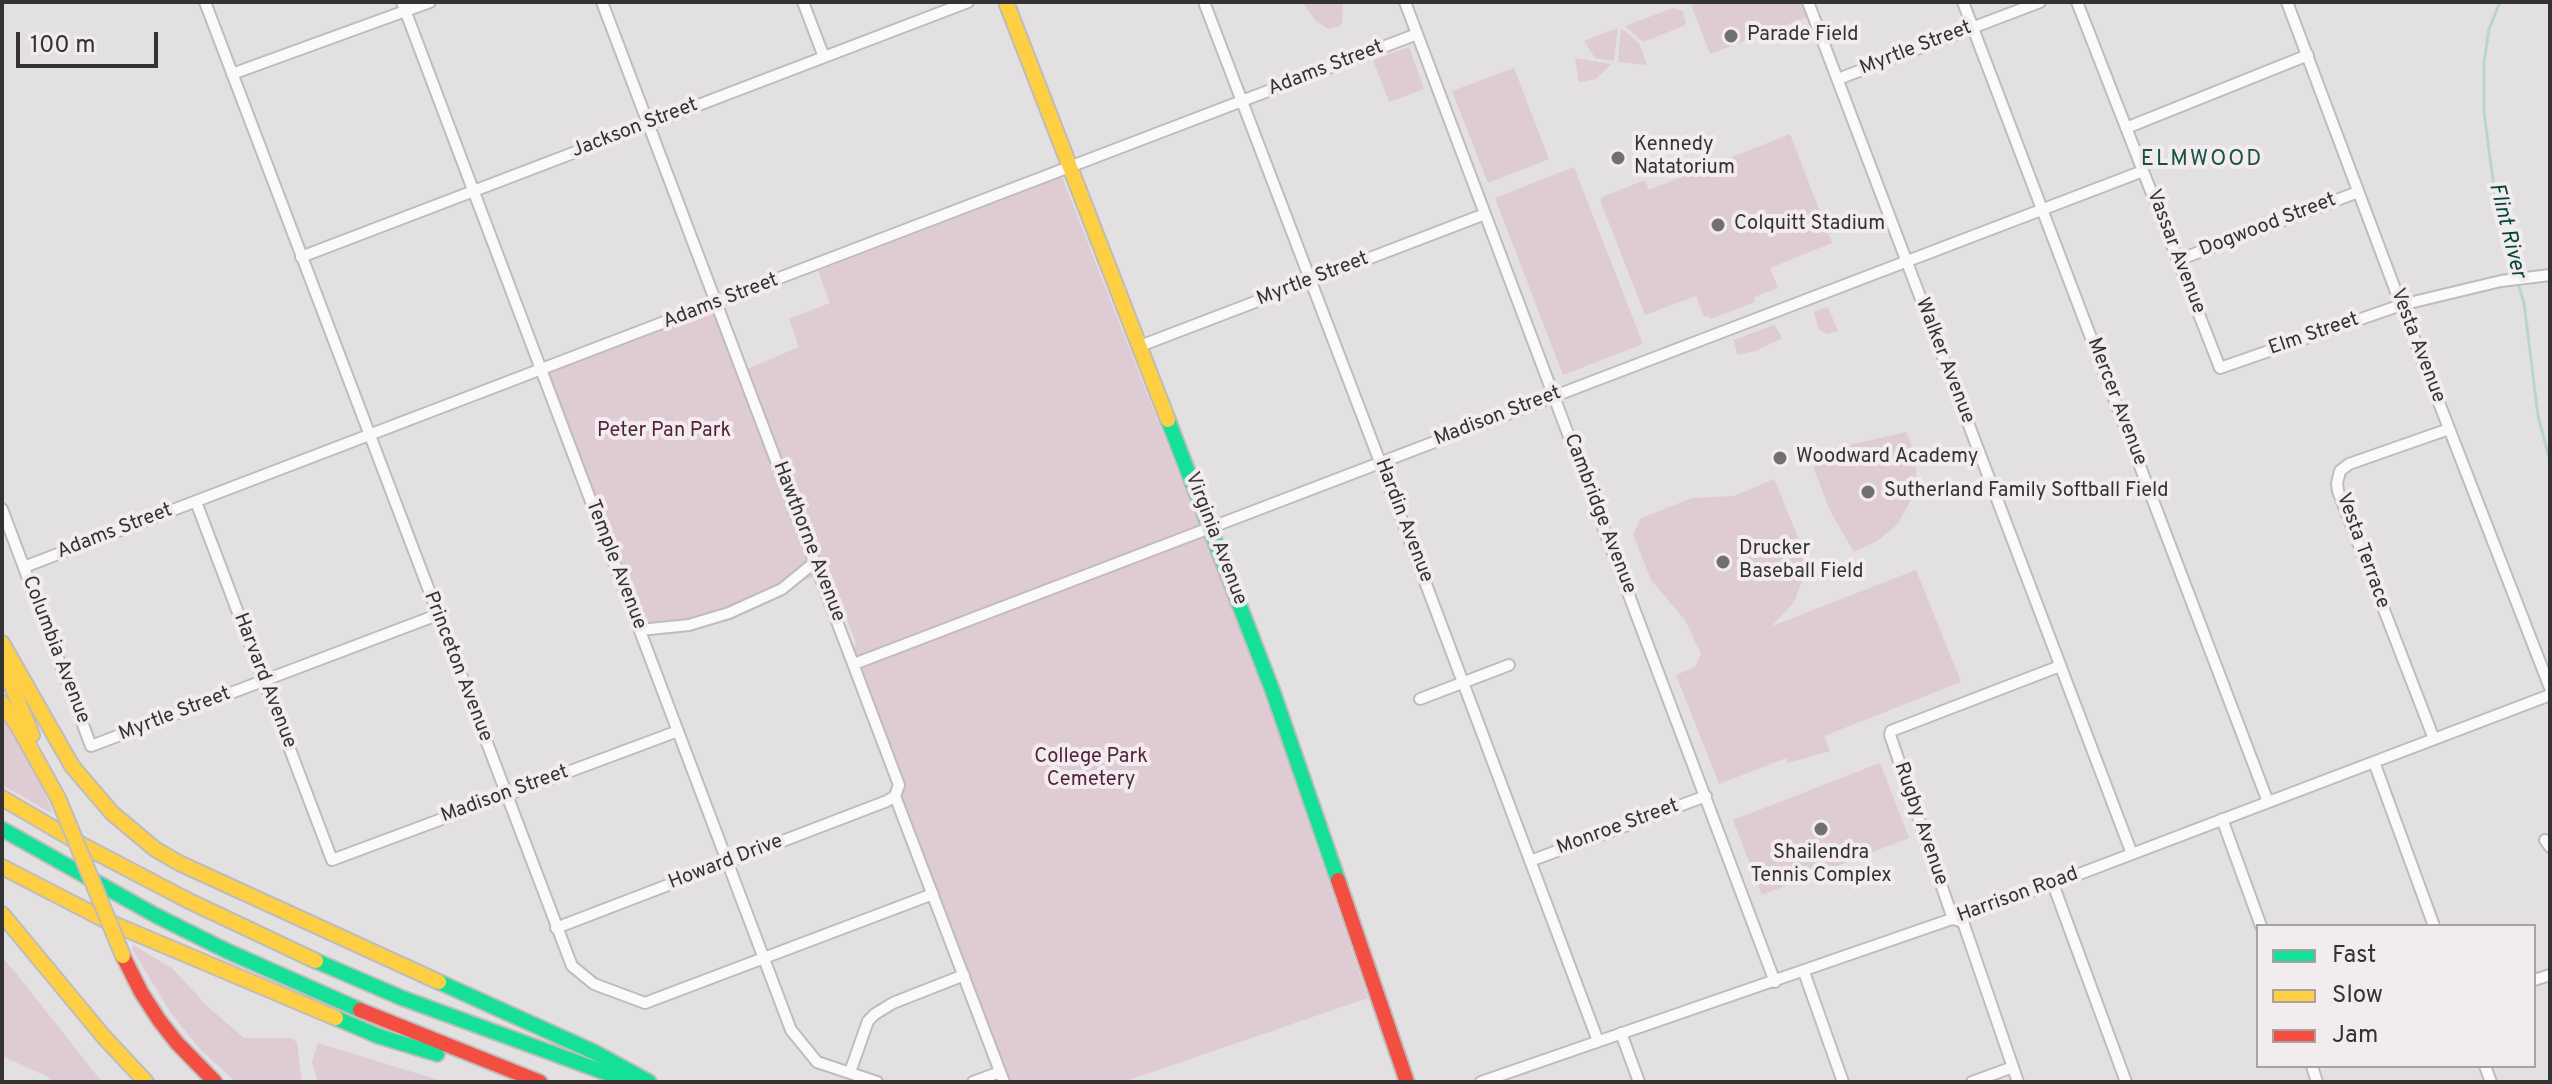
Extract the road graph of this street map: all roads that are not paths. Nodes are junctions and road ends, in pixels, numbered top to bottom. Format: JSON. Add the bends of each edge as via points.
{"nodes":[{"id":1,"x":205,"y":2,"type":"edge"},
{"id":2,"x":430,"y":2,"type":"edge"},
{"id":3,"x":602,"y":2,"type":"edge"},
{"id":4,"x":803,"y":2,"type":"edge"},
{"id":5,"x":968,"y":2,"type":"edge"},
{"id":6,"x":1006,"y":2,"type":"edge"},
{"id":7,"x":1204,"y":2,"type":"edge"},
{"id":8,"x":1405,"y":2,"type":"edge"},
{"id":9,"x":1808,"y":2,"type":"edge"},
{"id":10,"x":1963,"y":2,"type":"edge"},
{"id":11,"x":2040,"y":2,"type":"edge"},
{"id":12,"x":2077,"y":2,"type":"edge"},
{"id":13,"x":2287,"y":2,"type":"edge"},
{"id":14,"x":404,"y":7,"type":"edge"},
{"id":15,"x":1973,"y":27,"type":"junction"},
{"id":16,"x":1417,"y":34,"type":"junction"},
{"id":17,"x":2308,"y":55,"type":"junction"},
{"id":18,"x":824,"y":57,"type":"junction"},
{"id":19,"x":232,"y":74,"type":"junction"},
{"id":20,"x":1838,"y":79,"type":"junction"},
{"id":21,"x":1242,"y":101,"type":"junction"},
{"id":22,"x":649,"y":124,"type":"junction"},
{"id":23,"x":2126,"y":128,"type":"junction"},
{"id":24,"x":1070,"y":167,"type":"junction"},
{"id":25,"x":2143,"y":171,"type":"junction"},
{"id":26,"x":474,"y":191,"type":"junction"},
{"id":27,"x":2358,"y":192,"type":"junction"},
{"id":28,"x":2043,"y":209,"type":"junction"},
{"id":29,"x":1485,"y":214,"type":"junction"},
{"id":30,"x":301,"y":257,"type":"junction"},
{"id":31,"x":2178,"y":260,"type":"junction"},
{"id":32,"x":1907,"y":261,"type":"junction"},
{"id":33,"x":2550,"y":275,"type":"edge"},
{"id":34,"x":1311,"y":280,"type":"junction"},
{"id":35,"x":717,"y":303,"type":"junction"},
{"id":36,"x":2401,"y":305,"type":"junction"},
{"id":37,"x":1140,"y":346,"type":"junction"},
{"id":38,"x":2220,"y":368,"type":"joint"},
{"id":39,"x":541,"y":370,"type":"junction"},
{"id":40,"x":1554,"y":395,"type":"junction"},
{"id":41,"x":2449,"y":429,"type":"junction"},
{"id":42,"x":369,"y":436,"type":"junction"},
{"id":43,"x":1380,"y":462,"type":"junction"},
{"id":44,"x":196,"y":502,"type":"junction"},
{"id":45,"x":2,"y":509,"type":"edge"},
{"id":46,"x":1211,"y":527,"type":"junction"},
{"id":47,"x":815,"y":562,"type":"junction"},
{"id":48,"x":24,"y":567,"type":"junction"},
{"id":49,"x":437,"y":615,"type":"junction"},
{"id":50,"x":640,"y":630,"type":"junction"},
{"id":51,"x":2,"y":643,"type":"edge"},
{"id":52,"x":2,"y":662,"type":"edge"},
{"id":53,"x":854,"y":664,"type":"junction"},
{"id":54,"x":1509,"y":665,"type":"dead end"},
{"id":55,"x":2060,"y":666,"type":"junction"},
{"id":56,"x":264,"y":681,"type":"junction"},
{"id":57,"x":1463,"y":682,"type":"junction"},
{"id":58,"x":2550,"y":688,"type":"edge"},
{"id":59,"x":2550,"y":695,"type":"edge"},
{"id":60,"x":1420,"y":699,"type":"dead end"},
{"id":61,"x":2,"y":703,"type":"edge"},
{"id":62,"x":678,"y":731,"type":"junction"},
{"id":63,"x":2434,"y":739,"type":"junction"},
{"id":64,"x":91,"y":746,"type":"joint"},
{"id":65,"x":2374,"y":762,"type":"junction"},
{"id":66,"x":505,"y":795,"type":"junction"},
{"id":67,"x":895,"y":796,"type":"junction"},
{"id":68,"x":1706,"y":796,"type":"junction"},
{"id":69,"x":2,"y":798,"type":"edge"},
{"id":70,"x":58,"y":798,"type":"junction"},
{"id":71,"x":2268,"y":802,"type":"junction"},
{"id":72,"x":2222,"y":819,"type":"junction"},
{"id":73,"x":2,"y":829,"type":"edge"},
{"id":74,"x":2132,"y":854,"type":"junction"},
{"id":75,"x":332,"y":860,"type":"joint"},
{"id":76,"x":1530,"y":861,"type":"junction"},
{"id":77,"x":727,"y":862,"type":"junction"},
{"id":78,"x":2,"y":867,"type":"edge"},
{"id":79,"x":2053,"y":884,"type":"junction"},
{"id":80,"x":933,"y":894,"type":"junction"},
{"id":81,"x":2,"y":914,"type":"edge"},
{"id":82,"x":1953,"y":919,"type":"junction"},
{"id":83,"x":2260,"y":924,"type":"edge"},
{"id":84,"x":2433,"y":924,"type":"edge"},
{"id":85,"x":556,"y":928,"type":"junction"},
{"id":86,"x":764,"y":960,"type":"junction"},
{"id":87,"x":1804,"y":972,"type":"junction"},
{"id":88,"x":964,"y":975,"type":"junction"},
{"id":89,"x":1775,"y":982,"type":"junction"},
{"id":90,"x":1621,"y":1033,"type":"junction"},
{"id":91,"x":1598,"y":1041,"type":"junction"},
{"id":92,"x":2013,"y":1067,"type":"junction"},
{"id":93,"x":507,"y":1071,"type":"junction"},
{"id":94,"x":850,"y":1072,"type":"junction"},
{"id":95,"x":1002,"y":1077,"type":"edge"},
{"id":96,"x":146,"y":1082,"type":"edge"},
{"id":97,"x":215,"y":1082,"type":"edge"},
{"id":98,"x":540,"y":1082,"type":"edge"},
{"id":99,"x":631,"y":1082,"type":"edge"},
{"id":100,"x":649,"y":1082,"type":"edge"},
{"id":101,"x":877,"y":1082,"type":"edge"},
{"id":102,"x":973,"y":1082,"type":"edge"},
{"id":103,"x":1407,"y":1082,"type":"edge"},
{"id":104,"x":1481,"y":1082,"type":"edge"},
{"id":105,"x":1639,"y":1082,"type":"edge"},
{"id":106,"x":1843,"y":1082,"type":"edge"},
{"id":107,"x":1972,"y":1082,"type":"edge"},
{"id":108,"x":2018,"y":1082,"type":"edge"},
{"id":109,"x":2126,"y":1082,"type":"edge"}],
"edges":[{"from":1,"to":19,"type":"street","name":"Princeton Avenue"},
{"from":2,"to":14,"type":"street"},
{"from":3,"to":22,"type":"street","name":"Hawthorne Avenue"},
{"from":4,"to":18,"type":"street"},
{"from":5,"to":18,"type":"street","name":"Jackson Street"},
{"from":6,"to":24,"type":"main road","name":"Virginia Avenue"},
{"from":7,"to":21,"type":"street","name":"Hardin Avenue"},
{"from":8,"to":16,"type":"street","name":"Cambridge Avenue"},
{"from":9,"to":20,"type":"street","name":"Walker Avenue"},
{"from":10,"to":15,"type":"street","name":"Mercer Avenue"},
{"from":11,"to":15,"type":"street","name":"Myrtle Street"},
{"from":12,"to":23,"type":"street","name":"Vassar Avenue"},
{"from":13,"to":17,"type":"street","name":"Vesta Avenue"},
{"from":14,"to":19,"type":"street"},
{"from":14,"to":26,"type":"street","name":"Temple Avenue"},
{"from":15,"to":20,"type":"street","name":"Myrtle Street"},
{"from":15,"to":28,"type":"street","name":"Mercer Avenue"},
{"from":16,"to":21,"type":"street","name":"Adams Street"},
{"from":16,"to":29,"type":"street","name":"Cambridge Avenue"},
{"from":17,"to":23,"type":"street"},
{"from":17,"to":27,"type":"street","name":"Vesta Avenue"},
{"from":18,"to":22,"type":"street","name":"Jackson Street"},
{"from":19,"to":30,"type":"street","name":"Princeton Avenue"},
{"from":20,"to":32,"type":"street","name":"Walker Avenue"},
{"from":21,"to":24,"type":"street","name":"Adams Street"},
{"from":21,"to":34,"type":"street","name":"Hardin Avenue"},
{"from":22,"to":26,"type":"street","name":"Jackson Street"},
{"from":22,"to":35,"type":"street","name":"Hawthorne Avenue"},
{"from":23,"to":25,"type":"street","name":"Vassar Avenue"},
{"from":24,"to":35,"type":"street","name":"Adams Street"},
{"from":24,"to":37,"type":"main road","name":"Virginia Avenue"},
{"from":25,"to":28,"type":"street","name":"Madison Street"},
{"from":25,"to":31,"type":"street","name":"Vassar Avenue"},
{"from":26,"to":30,"type":"street","name":"Jackson Street"},
{"from":26,"to":39,"type":"street","name":"Temple Avenue"},
{"from":27,"to":31,"type":"street","name":"Dogwood Street"},
{"from":27,"to":36,"type":"street","name":"Vesta Avenue"},
{"from":28,"to":32,"type":"street","name":"Madison Street"},
{"from":28,"to":71,"type":"street","name":"Mercer Avenue"},
{"from":29,"to":34,"type":"street","name":"Myrtle Street"},
{"from":29,"to":40,"type":"street","name":"Cambridge Avenue"},
{"from":30,"to":42,"type":"street","name":"Princeton Avenue"},
{"from":31,"to":38,"type":"street","name":"Vassar Avenue"},
{"from":32,"to":40,"type":"street","name":"Madison Street"},
{"from":32,"to":55,"type":"street","name":"Walker Avenue"},
{"from":33,"to":36,"type":"street","name":"Elm Street"},
{"from":34,"to":37,"type":"street","name":"Myrtle Street"},
{"from":34,"to":43,"type":"street","name":"Hardin Avenue"},
{"from":35,"to":39,"type":"street","name":"Adams Street"},
{"from":35,"to":47,"type":"street","name":"Hawthorne Avenue"},
{"from":36,"to":38,"type":"street","name":"Elm Street"},
{"from":36,"to":41,"type":"street","name":"Vesta Avenue"},
{"from":37,"to":46,"type":"main road","name":"Virginia Avenue"},
{"from":39,"to":42,"type":"street","name":"Adams Street"},
{"from":39,"to":50,"type":"street","name":"Temple Avenue"},
{"from":40,"to":43,"type":"street","name":"Madison Street"},
{"from":40,"to":68,"type":"street","name":"Cambridge Avenue"},
{"from":41,"to":58,"type":"street","name":"Vesta Avenue"},
{"from":41,"to":63,"type":"street","name":"Vesta Terrace","via":[[2349,464],[2337,483]]},
{"from":42,"to":44,"type":"street","name":"Adams Street"},
{"from":42,"to":49,"type":"street","name":"Princeton Avenue"},
{"from":43,"to":46,"type":"street","name":"Madison Street"},
{"from":43,"to":57,"type":"street","name":"Hardin Avenue"},
{"from":44,"to":48,"type":"street","name":"Adams Street"},
{"from":44,"to":56,"type":"street","name":"Harvard Avenue"},
{"from":45,"to":48,"type":"street","name":"Columbia Avenue"},
{"from":46,"to":53,"type":"street","name":"Madison Street"},
{"from":46,"to":103,"type":"main road","name":"Virginia Avenue"},
{"from":47,"to":50,"type":"street","via":[[782,589],[729,613],[689,625]]},
{"from":47,"to":53,"type":"street","name":"Hawthorne Avenue"},
{"from":48,"to":64,"type":"street","name":"Columbia Avenue"},
{"from":49,"to":56,"type":"street","name":"Myrtle Street"},
{"from":49,"to":66,"type":"street","name":"Princeton Avenue"},
{"from":50,"to":62,"type":"street","name":"Temple Avenue"},
{"from":51,"to":100,"type":"main road","via":[[72,766],[112,813],[155,849]]},
{"from":52,"to":70,"type":"main road"},
{"from":53,"to":67,"type":"street","name":"Hawthorne Avenue","via":[[899,785]]},
{"from":54,"to":57,"type":"street"},
{"from":55,"to":74,"type":"street","name":"Walker Avenue"},
{"from":55,"to":82,"type":"street","name":"Rugby Avenue","via":[[1891,731]]},
{"from":56,"to":64,"type":"street","name":"Myrtle Street"},
{"from":56,"to":75,"type":"street","name":"Harvard Avenue"},
{"from":57,"to":60,"type":"street"},
{"from":57,"to":76,"type":"street","name":"Hardin Avenue"},
{"from":59,"to":63,"type":"street","name":"Harrison Road"},
{"from":61,"to":70,"type":"main road"},
{"from":62,"to":66,"type":"street","name":"Madison Street"},
{"from":62,"to":77,"type":"street","name":"Temple Avenue"},
{"from":63,"to":65,"type":"street","name":"Harrison Road"},
{"from":65,"to":71,"type":"street","name":"Harrison Road"},
{"from":65,"to":84,"type":"street"},
{"from":66,"to":75,"type":"street","name":"Madison Street"},
{"from":66,"to":85,"type":"street","name":"Princeton Avenue"},
{"from":67,"to":77,"type":"street","name":"Howard Drive"},
{"from":67,"to":80,"type":"street","name":"Hawthorne Avenue"},
{"from":68,"to":76,"type":"street","name":"Monroe Street"},
{"from":68,"to":89,"type":"street","name":"Cambridge Avenue"},
{"from":69,"to":99,"type":"main road","via":[[187,900],[302,955],[402,998]]},
{"from":70,"to":97,"type":"main road","bridge":true,"via":[[141,992],[177,1043]]},
{"from":71,"to":72,"type":"street","name":"Harrison Road"},
{"from":72,"to":74,"type":"street","name":"Harrison Road"},
{"from":72,"to":83,"type":"street"},
{"from":73,"to":93,"type":"main road","via":[[227,951]]},
{"from":74,"to":79,"type":"street","name":"Harrison Road"},
{"from":76,"to":91,"type":"street","name":"Hardin Avenue"},
{"from":77,"to":85,"type":"street","name":"Howard Drive"},
{"from":77,"to":86,"type":"street","name":"Temple Avenue"},
{"from":78,"to":93,"type":"main road","via":[[109,922],[378,1036]]},
{"from":79,"to":82,"type":"street","name":"Harrison Road"},
{"from":79,"to":109,"type":"street"},
{"from":80,"to":86,"type":"street","name":"Princeton Avenue"},
{"from":80,"to":88,"type":"street","name":"Hawthorne Avenue"},
{"from":81,"to":96,"type":"main road"},
{"from":82,"to":87,"type":"street","name":"Harrison Road"},
{"from":82,"to":92,"type":"street","name":"Rugby Avenue","via":[[1963,922]]},
{"from":85,"to":86,"type":"street","name":"Princeton Avenue","via":[[566,956],[581,976],[645,1003]]},
{"from":86,"to":94,"type":"street","name":"Temple Avenue","via":[[801,1044],[817,1062]]},
{"from":87,"to":89,"type":"street","name":"Harrison Road"},
{"from":87,"to":106,"type":"street"},
{"from":88,"to":94,"type":"street","via":[[875,1014]]},
{"from":88,"to":95,"type":"street","name":"Hawthorne Avenue"},
{"from":89,"to":90,"type":"street","name":"Harrison Road"},
{"from":90,"to":91,"type":"street","name":"Harrison Road"},
{"from":90,"to":105,"type":"street"},
{"from":91,"to":104,"type":"street","name":"Harrison Road"},
{"from":92,"to":107,"type":"street"},
{"from":92,"to":108,"type":"street","name":"Rugby Avenue"},
{"from":93,"to":98,"type":"main road"},
{"from":94,"to":101,"type":"street","name":"Temple Avenue"},
{"from":95,"to":102,"type":"street"}]}
